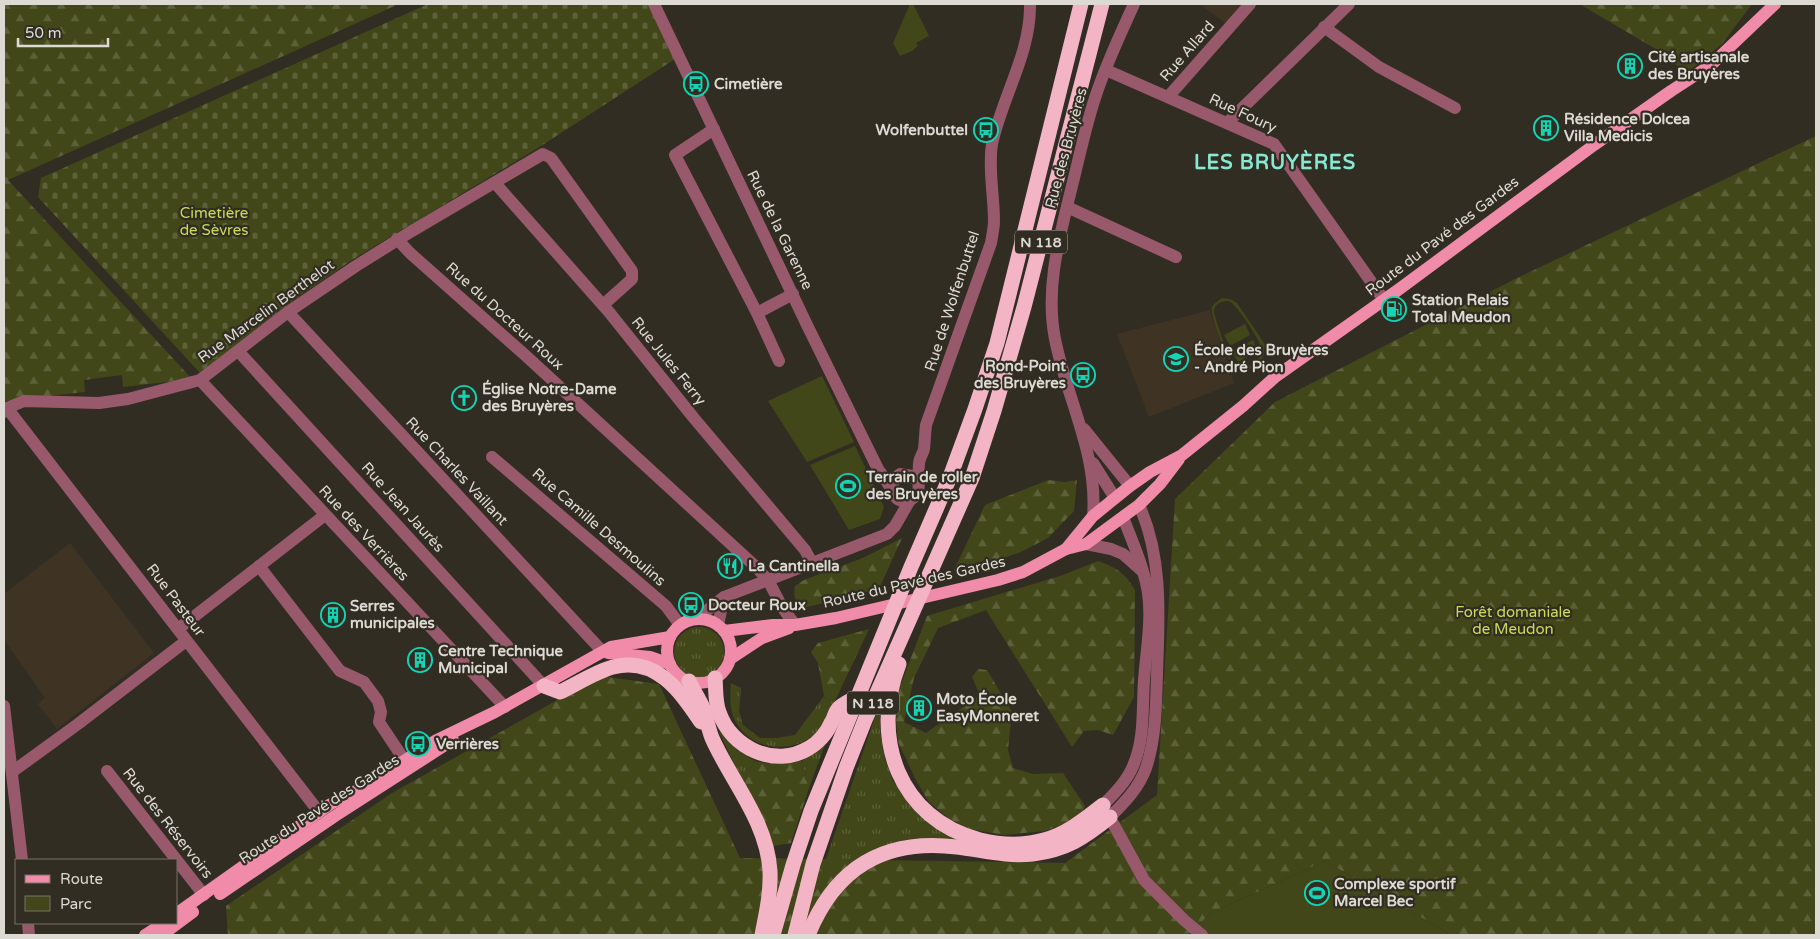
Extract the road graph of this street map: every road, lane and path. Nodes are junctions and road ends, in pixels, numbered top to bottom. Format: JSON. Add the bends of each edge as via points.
{"nodes":[{"id":1,"x":654,"y":4,"type":"edge"},
{"id":2,"x":1030,"y":4,"type":"edge"},
{"id":3,"x":1081,"y":4,"type":"edge"},
{"id":4,"x":1102,"y":4,"type":"edge"},
{"id":5,"x":1134,"y":4,"type":"edge"},
{"id":6,"x":1250,"y":4,"type":"edge"},
{"id":7,"x":1348,"y":4,"type":"edge"},
{"id":8,"x":1765,"y":4,"type":"edge"},
{"id":9,"x":1775,"y":4,"type":"edge"},
{"id":10,"x":1324,"y":27,"type":"junction"},
{"id":11,"x":1728,"y":51,"type":"junction"},
{"id":12,"x":1106,"y":70,"type":"junction"},
{"id":13,"x":1168,"y":97,"type":"junction"},
{"id":14,"x":1455,"y":108,"type":"dead end"},
{"id":15,"x":1227,"y":123,"type":"junction"},
{"id":16,"x":714,"y":129,"type":"junction"},
{"id":17,"x":495,"y":183,"type":"junction"},
{"id":18,"x":1067,"y":207,"type":"junction"},
{"id":19,"x":397,"y":240,"type":"junction"},
{"id":20,"x":1176,"y":257,"type":"dead end"},
{"id":21,"x":792,"y":294,"type":"junction"},
{"id":22,"x":1384,"y":300,"type":"junction"},
{"id":23,"x":602,"y":305,"type":"junction"},
{"id":24,"x":288,"y":312,"type":"junction"},
{"id":25,"x":757,"y":313,"type":"junction"},
{"id":26,"x":238,"y":351,"type":"junction"},
{"id":27,"x":779,"y":361,"type":"dead end"},
{"id":28,"x":200,"y":380,"type":"junction"},
{"id":29,"x":5,"y":410,"type":"edge"},
{"id":30,"x":1079,"y":423,"type":"junction"},
{"id":31,"x":1182,"y":455,"type":"junction"},
{"id":32,"x":492,"y":457,"type":"dead end"},
{"id":33,"x":1090,"y":459,"type":"junction"},
{"id":34,"x":919,"y":460,"type":"junction"},
{"id":35,"x":878,"y":469,"type":"junction"},
{"id":36,"x":902,"y":474,"type":"junction"},
{"id":37,"x":918,"y":482,"type":"junction"},
{"id":38,"x":1130,"y":486,"type":"junction"},
{"id":39,"x":900,"y":495,"type":"junction"},
{"id":40,"x":1115,"y":498,"type":"junction"},
{"id":41,"x":1139,"y":505,"type":"junction"},
{"id":42,"x":325,"y":515,"type":"junction"},
{"id":43,"x":1093,"y":516,"type":"junction"},
{"id":44,"x":1123,"y":517,"type":"junction"},
{"id":45,"x":1086,"y":544,"type":"junction"},
{"id":46,"x":1066,"y":549,"type":"junction"},
{"id":47,"x":812,"y":563,"type":"junction"},
{"id":48,"x":260,"y":566,"type":"junction"},
{"id":49,"x":1143,"y":572,"type":"junction"},
{"id":50,"x":768,"y":580,"type":"junction"},
{"id":51,"x":724,"y":597,"type":"junction"},
{"id":52,"x":912,"y":614,"type":"junction"},
{"id":53,"x":696,"y":619,"type":"junction"},
{"id":54,"x":680,"y":625,"type":"junction"},
{"id":55,"x":795,"y":625,"type":"junction"},
{"id":56,"x":721,"y":628,"type":"junction"},
{"id":57,"x":178,"y":629,"type":"junction"},
{"id":58,"x":670,"y":637,"type":"junction"},
{"id":59,"x":186,"y":641,"type":"junction"},
{"id":60,"x":602,"y":652,"type":"junction"},
{"id":61,"x":730,"y":659,"type":"junction"},
{"id":62,"x":670,"y":664,"type":"junction"},
{"id":63,"x":715,"y":678,"type":"junction"},
{"id":64,"x":689,"y":681,"type":"junction"},
{"id":65,"x":544,"y":686,"type":"junction"},
{"id":66,"x":857,"y":697,"type":"junction"},
{"id":67,"x":4,"y":706,"type":"edge"},
{"id":68,"x":500,"y":710,"type":"junction"},
{"id":69,"x":712,"y":737,"type":"junction"},
{"id":70,"x":405,"y":761,"type":"junction"},
{"id":71,"x":107,"y":771,"type":"dead end"},
{"id":72,"x":12,"y":772,"type":"junction"},
{"id":73,"x":1107,"y":811,"type":"junction"},
{"id":74,"x":319,"y":812,"type":"junction"},
{"id":75,"x":22,"y":859,"type":"edge"},
{"id":76,"x":176,"y":859,"type":"edge"},
{"id":77,"x":178,"y":862,"type":"edge"},
{"id":78,"x":204,"y":895,"type":"junction"},
{"id":79,"x":178,"y":913,"type":"edge"},
{"id":80,"x":178,"y":923,"type":"edge"},
{"id":81,"x":162,"y":924,"type":"edge"},
{"id":82,"x":177,"y":924,"type":"edge"},
{"id":83,"x":146,"y":935,"type":"edge"},
{"id":84,"x":162,"y":935,"type":"edge"},
{"id":85,"x":762,"y":935,"type":"edge"},
{"id":86,"x":773,"y":935,"type":"edge"},
{"id":87,"x":795,"y":935,"type":"edge"},
{"id":88,"x":808,"y":935,"type":"edge"},
{"id":89,"x":1202,"y":935,"type":"edge"}],
"edges":[{"from":1,"to":16,"type":"street","name":"Rue de la Garenne"},
{"from":2,"to":34,"type":"street","name":"Rue de Wolfenbuttel","via":[[1030,20],[1020,59],[990,158],[994,222],[991,244],[926,425],[924,449]]},
{"from":3,"to":66,"type":"highway","number":"N 118","via":[[997,342],[976,409]]},
{"from":4,"to":52,"type":"highway","number":"N 118","via":[[994,411],[972,478]]},
{"from":5,"to":12,"type":"street","name":"Rue des Bruyères"},
{"from":6,"to":13,"type":"street","name":"Rue Allard"},
{"from":7,"to":10,"type":"street"},
{"from":8,"to":11,"type":"main road","name":"Route du Pavé des Gardes"},
{"from":9,"to":11,"type":"main road","name":"Route du Pavé des Gardes"},
{"from":10,"to":14,"type":"street","via":[[1379,67]]},
{"from":10,"to":15,"type":"street"},
{"from":11,"to":22,"type":"main road","name":"Route du Pavé des Gardes","via":[[1548,178]]},
{"from":12,"to":13,"type":"street","name":"Rue Foury"},
{"from":12,"to":18,"type":"street","name":"Rue des Bruyères","via":[[1095,98]]},
{"from":13,"to":15,"type":"street","name":"Rue Foury"},
{"from":15,"to":22,"type":"street","name":"Rue Foury","via":[[1274,144]]},
{"from":16,"to":21,"type":"street","name":"Rue de la Garenne"},
{"from":16,"to":25,"type":"street","via":[[676,155]]},
{"from":17,"to":19,"type":"street","name":"Rue Marcelin Berthelot"},
{"from":17,"to":23,"type":"street","name":"Rue Jules Ferry"},
{"from":17,"to":23,"type":"street","name":"Rue Marcelin Berthelot","via":[[538,156],[543,154],[550,158],[632,271],[632,280]]},
{"from":18,"to":20,"type":"street"},
{"from":18,"to":30,"type":"street","name":"Rue des Bruyères","via":[[1053,267],[1052,316]]},
{"from":19,"to":24,"type":"street","name":"Rue Marcelin Berthelot"},
{"from":19,"to":50,"type":"street","name":"Rue du Docteur Roux"},
{"from":21,"to":25,"type":"street"},
{"from":21,"to":35,"type":"street","name":"Rue de la Garenne"},
{"from":22,"to":31,"type":"main road","name":"Route du Pavé des Gardes","via":[[1275,377]]},
{"from":23,"to":47,"type":"street","name":"Rue Jules Ferry","via":[[805,550]]},
{"from":24,"to":26,"type":"street","name":"Rue Marcelin Berthelot"},
{"from":24,"to":60,"type":"street","name":"Rue Charles Vaillant"},
{"from":25,"to":27,"type":"street"},
{"from":26,"to":28,"type":"street","name":"Rue Marcelin Berthelot"},
{"from":26,"to":65,"type":"street","name":"Rue Jean Jaurès"},
{"from":28,"to":29,"type":"street","name":"Rue Marcelin Berthelot","via":[[128,399],[99,403],[24,401]]},
{"from":28,"to":42,"type":"street","name":"Rue des Verrières"},
{"from":29,"to":57,"type":"street","name":"Rue Pasteur"},
{"from":30,"to":33,"type":"street","name":"Rue des Bruyères"},
{"from":30,"to":38,"type":"street","name":"Rue des Bruyères"},
{"from":31,"to":38,"type":"main road","name":"Route du Pavé des Gardes"},
{"from":31,"to":41,"type":"main road","name":"Route du Pavé des Gardes"},
{"from":32,"to":54,"type":"street","name":"Rue Camille Desmoulins","via":[[666,606]]},
{"from":33,"to":40,"type":"street","name":"Rue des Bruyères"},
{"from":33,"to":43,"type":"street","name":"Rue des Bruyères"},
{"from":34,"to":36,"type":"street"},
{"from":34,"to":37,"type":"street","name":"Rue de Wolfenbuttel"},
{"from":35,"to":36,"type":"street"},
{"from":35,"to":39,"type":"street","name":"Rue de la Garenne"},
{"from":36,"to":37,"type":"street","via":[[912,476]]},
{"from":36,"to":39,"type":"street","via":[[894,480]]},
{"from":37,"to":39,"type":"street","via":[[916,495]]},
{"from":38,"to":40,"type":"main road","name":"Route du Pavé des Gardes"},
{"from":38,"to":41,"type":"main road"},
{"from":39,"to":47,"type":"street","via":[[901,517],[887,534]]},
{"from":40,"to":43,"type":"main road","name":"Route du Pavé des Gardes"},
{"from":40,"to":44,"type":"main road"},
{"from":41,"to":44,"type":"main road","name":"Route du Pavé des Gardes"},
{"from":41,"to":73,"type":"street","via":[[1153,548],[1157,576],[1156,730],[1136,788],[1124,803]]},
{"from":42,"to":48,"type":"street"},
{"from":42,"to":68,"type":"street","name":"Rue des Verrières"},
{"from":43,"to":46,"type":"main road","name":"Route du Pavé des Gardes"},
{"from":44,"to":45,"type":"main road","name":"Route du Pavé des Gardes"},
{"from":44,"to":49,"type":"street"},
{"from":45,"to":46,"type":"main road","name":"Route du Pavé des Gardes"},
{"from":45,"to":49,"type":"street","via":[[1123,554]]},
{"from":46,"to":55,"type":"main road","name":"Route du Pavé des Gardes","via":[[1023,572],[976,586]]},
{"from":47,"to":50,"type":"street"},
{"from":48,"to":57,"type":"street"},
{"from":48,"to":70,"type":"street","via":[[340,671],[364,682],[378,701],[379,722]]},
{"from":49,"to":73,"type":"street","via":[[1149,609],[1143,734],[1133,767]]},
{"from":50,"to":51,"type":"street"},
{"from":50,"to":55,"type":"street","name":"Rue du Docteur Roux"},
{"from":51,"to":53,"type":"street"},
{"from":51,"to":56,"type":"street"},
{"from":52,"to":73,"type":"highway","via":[[912,633],[898,666],[887,716],[894,763],[918,804],[954,831],[992,842],[1018,844],[1043,841]]},
{"from":52,"to":87,"type":"highway","number":"N 118","via":[[846,768],[813,864]]},
{"from":53,"to":54,"type":"main road"},
{"from":53,"to":56,"type":"main road"},
{"from":54,"to":58,"type":"main road"},
{"from":55,"to":56,"type":"main road","name":"Route du Pavé des Gardes"},
{"from":55,"to":61,"type":"main road","name":"Route du Pavé des Gardes","via":[[762,638]]},
{"from":56,"to":61,"type":"main road","via":[[729,640]]},
{"from":57,"to":59,"type":"street","name":"Rue Pasteur"},
{"from":58,"to":60,"type":"main road","name":"Route du Pavé des Gardes","via":[[611,647]]},
{"from":58,"to":62,"type":"main road","via":[[667,655]]},
{"from":59,"to":72,"type":"street"},
{"from":59,"to":74,"type":"street","name":"Rue Pasteur"},
{"from":60,"to":62,"type":"main road","via":[[650,657]]},
{"from":60,"to":65,"type":"main road","name":"Route du Pavé des Gardes"},
{"from":61,"to":63,"type":"main road"},
{"from":62,"to":64,"type":"main road","via":[[674,671]]},
{"from":63,"to":64,"type":"main road","via":[[707,682]]},
{"from":63,"to":66,"type":"highway","via":[[719,714],[731,734],[755,752],[774,757],[789,756],[810,748],[830,725],[838,709]]},
{"from":64,"to":69,"type":"highway"},
{"from":65,"to":68,"type":"main road","name":"Route du Pavé des Gardes"},
{"from":65,"to":69,"type":"highway","via":[[560,692],[612,667],[647,667],[672,685]]},
{"from":66,"to":86,"type":"highway","number":"N 118","via":[[811,812]]},
{"from":67,"to":72,"type":"street"},
{"from":68,"to":70,"type":"main road","name":"Route du Pavé des Gardes","via":[[435,741]]},
{"from":68,"to":80,"type":"main road","name":"Route du Pavé des Gardes","via":[[335,816]]},
{"from":69,"to":85,"type":"highway","via":[[766,846],[770,886]]},
{"from":70,"to":74,"type":"main road","name":"Route du Pavé des Gardes"},
{"from":71,"to":76,"type":"street","name":"Rue des Réservoirs"},
{"from":72,"to":75,"type":"street"},
{"from":73,"to":88,"type":"highway","via":[[1080,840],[1053,850],[1009,855],[918,846],[877,856],[853,870],[838,885],[817,913]]},
{"from":73,"to":89,"type":"street","via":[[1144,880]]},
{"from":74,"to":78,"type":"main road","name":"Route du Pavé des Gardes"},
{"from":77,"to":78,"type":"street","name":"Rue des Réservoirs"},
{"from":78,"to":79,"type":"main road","name":"Route du Pavé des Gardes"},
{"from":81,"to":83,"type":"main road"},
{"from":82,"to":84,"type":"main road","name":"Route du Pavé des Gardes"}]}
